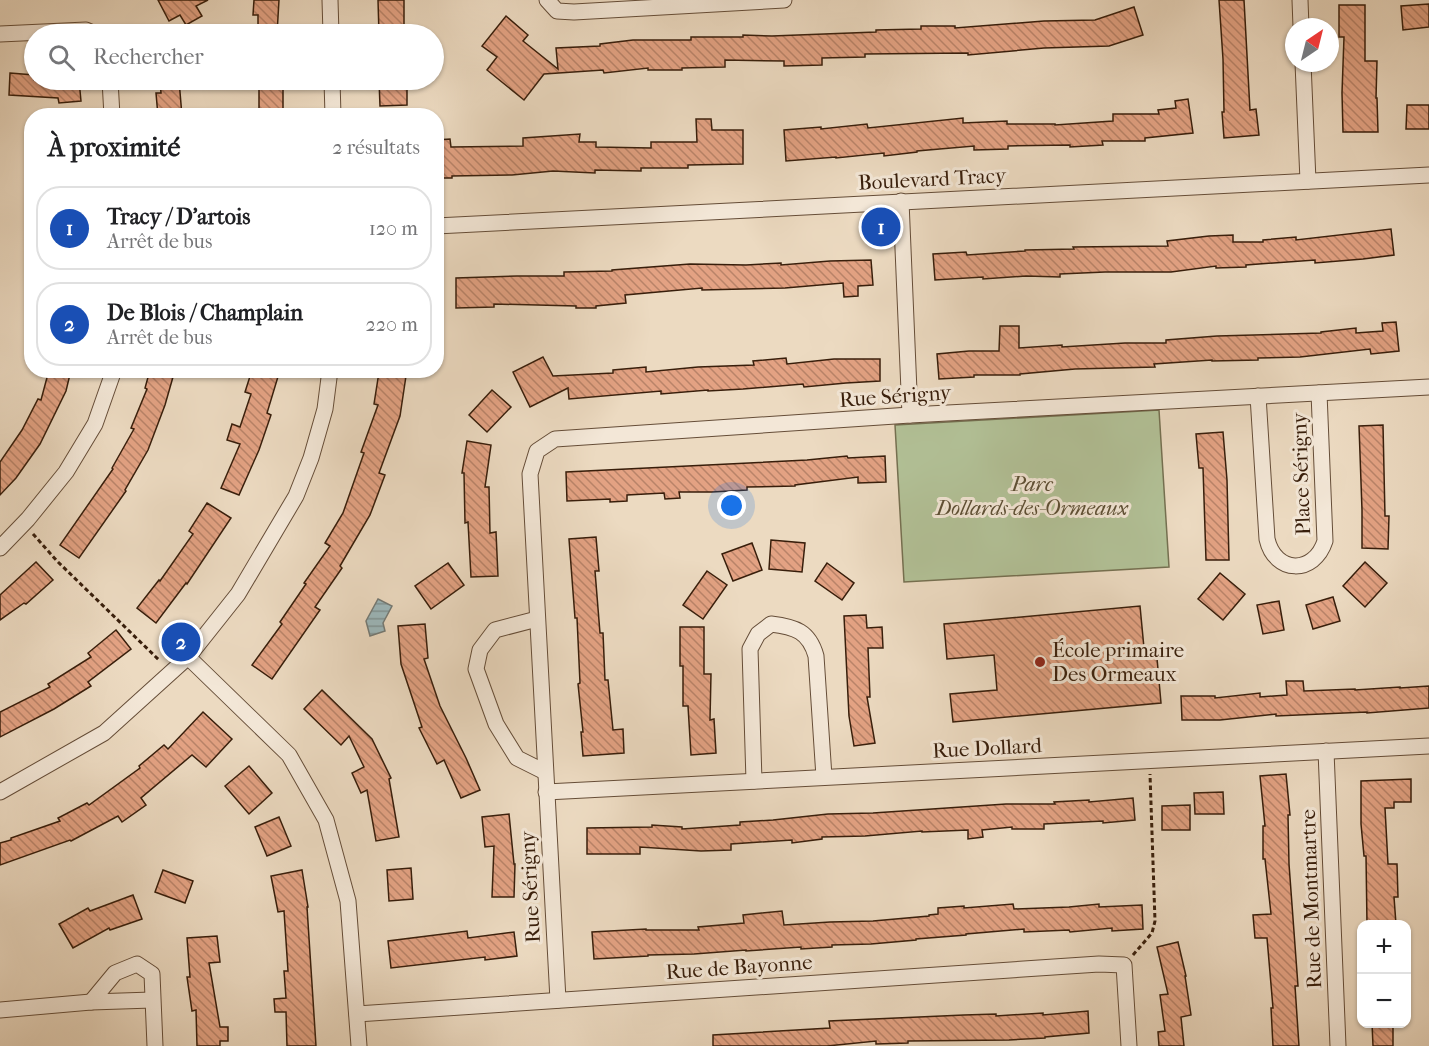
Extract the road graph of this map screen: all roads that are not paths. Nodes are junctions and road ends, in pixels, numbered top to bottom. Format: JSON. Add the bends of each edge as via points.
{"nodes":[{"id":1,"x":330,"y":0,"type":"edge"},
{"id":2,"x":784,"y":0,"type":"edge"},
{"id":3,"x":1300,"y":0,"type":"edge"},
{"id":4,"x":552,"y":5,"type":"edge"},
{"id":5,"x":1301,"y":18,"type":"edge"},
{"id":6,"x":331,"y":24,"type":"edge"},
{"id":7,"x":24,"y":33,"type":"edge"},
{"id":8,"x":0,"y":34,"type":"edge"},
{"id":9,"x":1303,"y":72,"type":"edge"},
{"id":10,"x":111,"y":90,"type":"edge"},
{"id":11,"x":332,"y":90,"type":"edge"},
{"id":12,"x":112,"y":108,"type":"edge"},
{"id":13,"x":333,"y":108,"type":"edge"},
{"id":14,"x":1429,"y":175,"type":"edge"},
{"id":15,"x":1308,"y":181,"type":"junction"},
{"id":16,"x":902,"y":201,"type":"junction"},
{"id":17,"x":444,"y":226,"type":"edge"},
{"id":18,"x":111,"y":378,"type":"edge"},
{"id":19,"x":329,"y":378,"type":"edge"},
{"id":20,"x":1429,"y":387,"type":"edge"},
{"id":21,"x":1319,"y":393,"type":"junction"},
{"id":22,"x":1258,"y":396,"type":"junction"},
{"id":23,"x":910,"y":415,"type":"junction"},
{"id":24,"x":0,"y":548,"type":"edge"},
{"id":25,"x":537,"y":620,"type":"junction"},
{"id":26,"x":188,"y":657,"type":"junction"},
{"id":27,"x":1429,"y":746,"type":"edge"},
{"id":28,"x":1326,"y":751,"type":"junction"},
{"id":29,"x":545,"y":772,"type":"junction"},
{"id":30,"x":824,"y":777,"type":"junction"},
{"id":31,"x":754,"y":781,"type":"junction"},
{"id":32,"x":0,"y":792,"type":"edge"},
{"id":33,"x":546,"y":792,"type":"junction"},
{"id":34,"x":152,"y":999,"type":"junction"},
{"id":35,"x":558,"y":1000,"type":"junction"},
{"id":36,"x":91,"y":1002,"type":"junction"},
{"id":37,"x":0,"y":1010,"type":"edge"},
{"id":38,"x":357,"y":1014,"type":"junction"},
{"id":39,"x":155,"y":1046,"type":"edge"},
{"id":40,"x":359,"y":1046,"type":"edge"},
{"id":41,"x":1129,"y":1046,"type":"edge"},
{"id":42,"x":1338,"y":1046,"type":"edge"}],
"edges":[{"from":1,"to":6,"type":"street"},
{"from":2,"to":4,"type":"street","via":[[574,12]]},
{"from":3,"to":5,"type":"street"},
{"from":7,"to":8,"type":"street"},
{"from":9,"to":15,"type":"street"},
{"from":10,"to":12,"type":"street"},
{"from":11,"to":13,"type":"street"},
{"from":14,"to":15,"type":"street","name":"Boulevard Tracy"},
{"from":15,"to":16,"type":"street","name":"Boulevard Tracy"},
{"from":16,"to":17,"type":"street","name":"Boulevard Tracy"},
{"from":16,"to":23,"type":"street"},
{"from":18,"to":24,"type":"street","via":[[94,424],[66,472]]},
{"from":19,"to":26,"type":"street","via":[[311,458],[296,496],[238,594]]},
{"from":20,"to":21,"type":"street","name":"Rue Sérigny"},
{"from":21,"to":22,"type":"street","name":"Rue Sérigny"},
{"from":21,"to":22,"type":"street","name":"Place Sérigny","via":[[1325,541],[1317,558],[1300,566],[1282,562],[1269,549]]},
{"from":22,"to":23,"type":"street","name":"Rue Sérigny"},
{"from":23,"to":25,"type":"street","name":"Rue Sérigny","via":[[555,439],[537,451],[530,474]]},
{"from":25,"to":29,"type":"street","name":"Rue Sérigny"},
{"from":25,"to":29,"type":"street","via":[[495,630],[480,650],[476,669],[496,724],[518,758]]},
{"from":26,"to":32,"type":"street","via":[[104,733]]},
{"from":26,"to":38,"type":"street","via":[[289,755],[326,820],[348,901]]},
{"from":27,"to":28,"type":"street","name":"Rue Dollard"},
{"from":28,"to":30,"type":"street","name":"Rue Dollard"},
{"from":28,"to":42,"type":"street","name":"Rue de Montmartre"},
{"from":29,"to":33,"type":"street","name":"Rue Sérigny"},
{"from":30,"to":31,"type":"street","name":"Rue Dollard"},
{"from":30,"to":31,"type":"street","via":[[813,644],[789,626],[771,624],[758,634],[750,650]]},
{"from":31,"to":33,"type":"street","name":"Rue Dollard"},
{"from":33,"to":35,"type":"street","name":"Rue Sérigny"},
{"from":34,"to":36,"type":"street"},
{"from":34,"to":36,"type":"street","via":[[152,974],[137,964],[115,973]]},
{"from":34,"to":39,"type":"street"},
{"from":35,"to":38,"type":"street","name":"Rue de Bayonne"},
{"from":35,"to":41,"type":"street","name":"Rue de Bayonne","via":[[1124,965]]},
{"from":36,"to":37,"type":"street"},
{"from":38,"to":40,"type":"street"}]}
